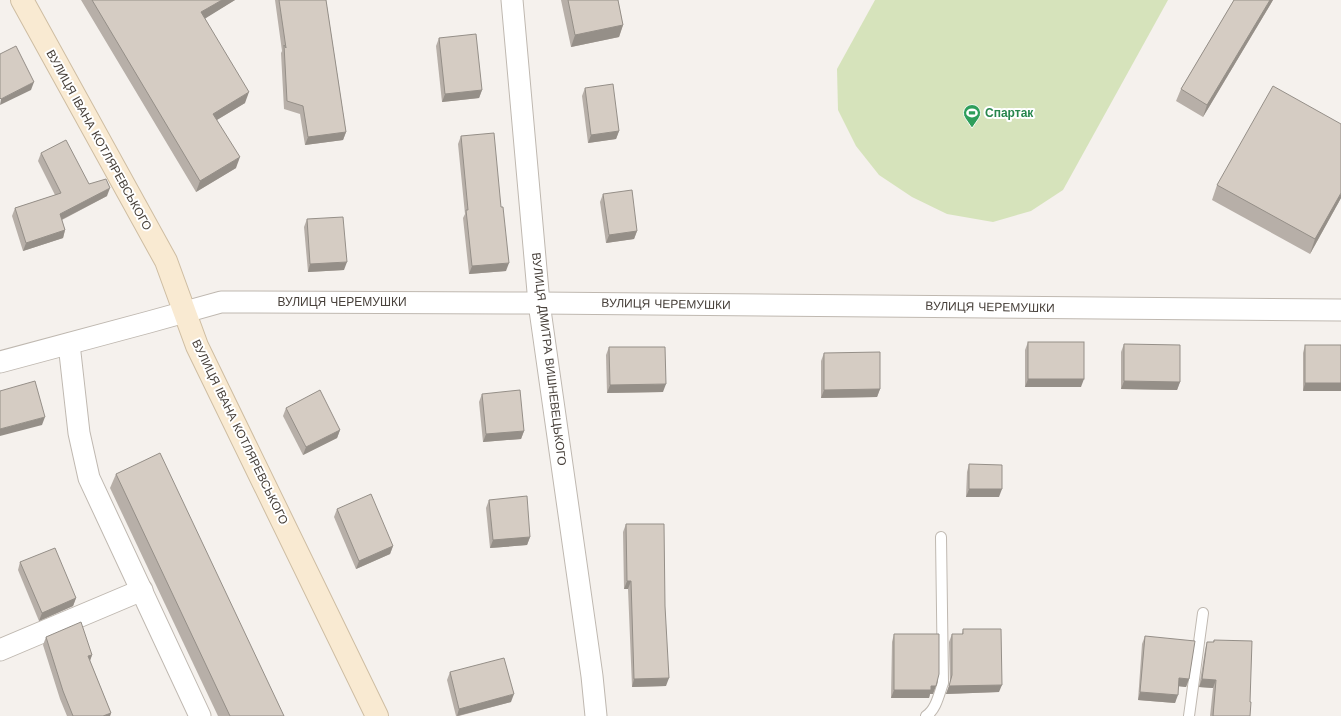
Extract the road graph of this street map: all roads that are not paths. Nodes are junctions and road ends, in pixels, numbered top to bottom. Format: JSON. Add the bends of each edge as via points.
{"nodes":[{"id":1,"x":22,"y":0,"type":"edge"},
{"id":2,"x":512,"y":0,"type":"edge"},
{"id":3,"x":539,"y":303,"type":"junction"},
{"id":4,"x":1341,"y":310,"type":"edge"},
{"id":5,"x":185,"y":312,"type":"junction"},
{"id":6,"x":69,"y":344,"type":"junction"},
{"id":7,"x":0,"y":362,"type":"edge"},
{"id":8,"x":941,"y":537,"type":"dead end"},
{"id":9,"x":142,"y":590,"type":"junction"},
{"id":10,"x":1203,"y":614,"type":"dead end"},
{"id":11,"x":0,"y":650,"type":"edge"},
{"id":12,"x":200,"y":716,"type":"edge"},
{"id":13,"x":377,"y":716,"type":"edge"},
{"id":14,"x":596,"y":716,"type":"edge"},
{"id":15,"x":926,"y":716,"type":"edge"},
{"id":16,"x":1189,"y":716,"type":"edge"}],
"edges":[{"from":1,"to":5,"type":"street","name":"ВУЛИЦЯ ІВАНА КОТЛЯРЕВСЬКОГО","via":[[166,261]]},
{"from":2,"to":3,"type":"street","name":"ВУЛИЦЯ ДМИТРА ВИШНЕВЕЦЬКОГО"},
{"from":3,"to":4,"type":"street","name":"ВУЛИЦЯ ЧЕРЕМУШКИ"},
{"from":3,"to":5,"type":"street","name":"ВУЛИЦЯ ЧЕРЕМУШКИ","via":[[221,302]]},
{"from":3,"to":14,"type":"street","name":"ВУЛИЦЯ ДМИТРА ВИШНЕВЕЦЬКОГО"},
{"from":5,"to":6,"type":"street","name":"ВУЛИЦЯ ЧЕРЕМУШКИ"},
{"from":5,"to":13,"type":"street","name":"ВУЛИЦЯ ІВАНА КОТЛЯРЕВСЬКОГО","via":[[197,346]]},
{"from":6,"to":7,"type":"street","name":"ВУЛИЦЯ ЧЕРЕМУШКИ"},
{"from":6,"to":9,"type":"street","via":[[79,433],[89,478]]},
{"from":8,"to":15,"type":"lane","via":[[943,683],[938,699]]},
{"from":9,"to":11,"type":"street"},
{"from":9,"to":12,"type":"street"},
{"from":10,"to":16,"type":"lane"}]}
